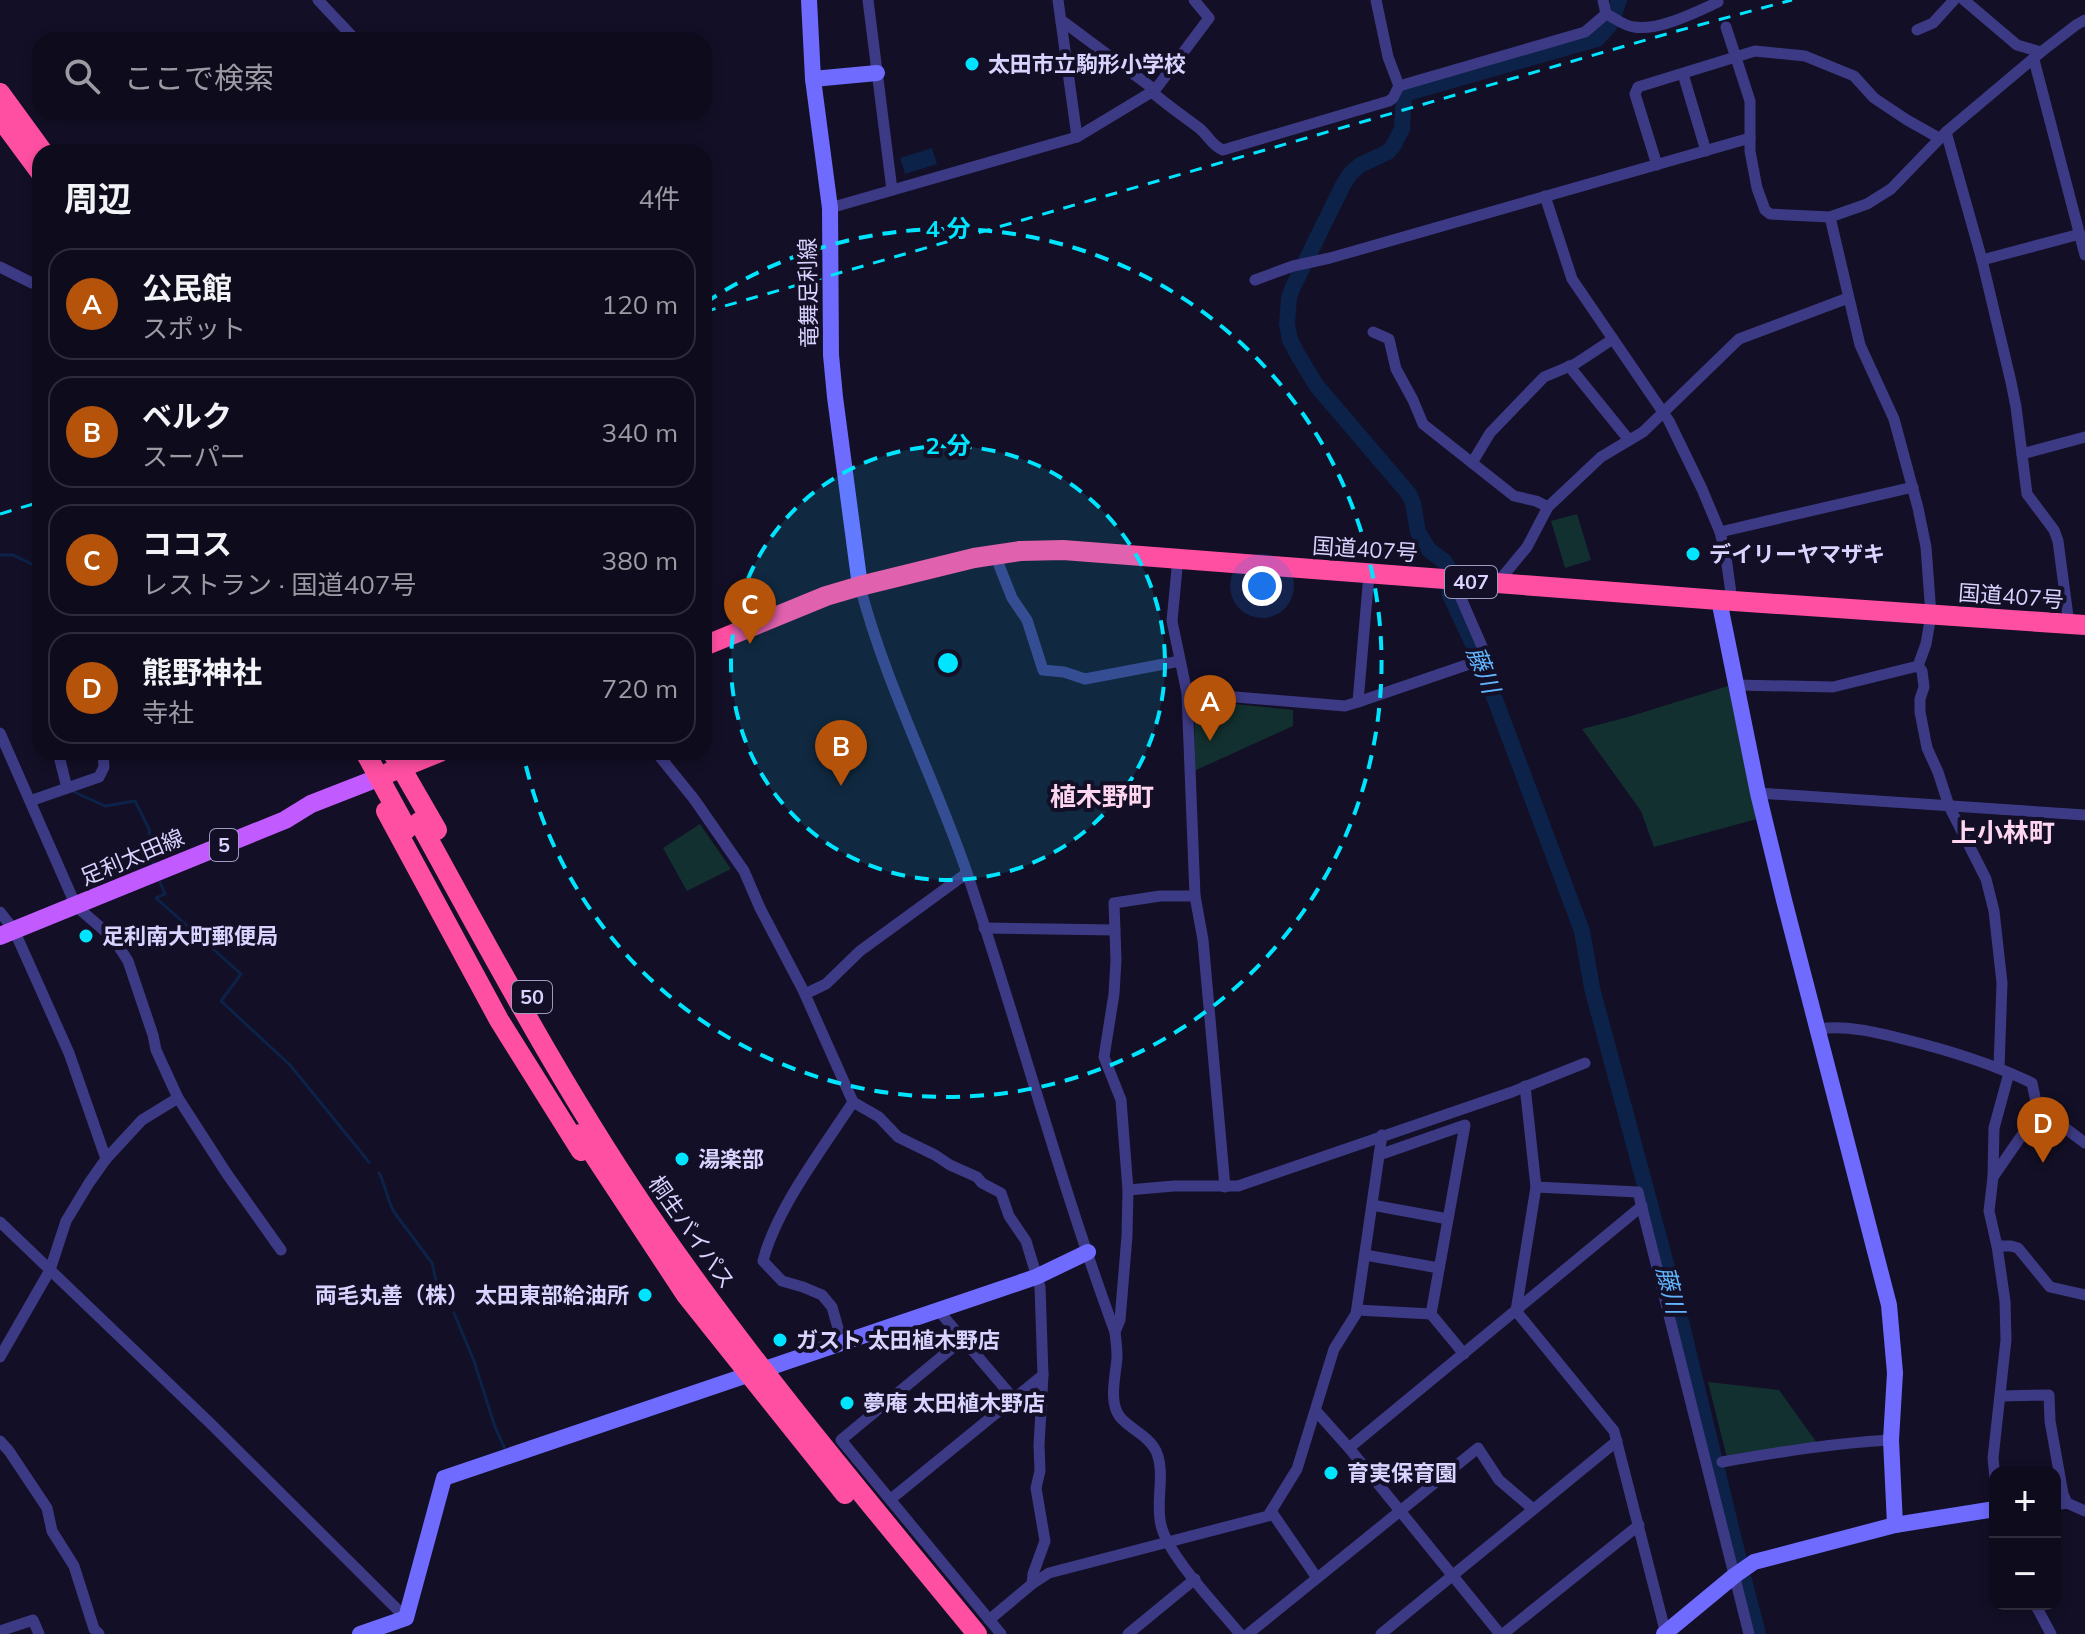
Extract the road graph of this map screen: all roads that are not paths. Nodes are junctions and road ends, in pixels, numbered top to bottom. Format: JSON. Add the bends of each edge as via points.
{"nodes":[{"id":1,"x":318,"y":0,"type":"edge"},
{"id":2,"x":809,"y":0,"type":"edge"},
{"id":3,"x":868,"y":0,"type":"edge"},
{"id":4,"x":1058,"y":0,"type":"edge"},
{"id":5,"x":1194,"y":0,"type":"edge"},
{"id":6,"x":1376,"y":0,"type":"edge"},
{"id":7,"x":1603,"y":0,"type":"edge"},
{"id":8,"x":1954,"y":0,"type":"edge"},
{"id":9,"x":1964,"y":0,"type":"edge"},
{"id":10,"x":1719,"y":5,"type":"edge"},
{"id":11,"x":1606,"y":14,"type":"junction"},
{"id":12,"x":1061,"y":20,"type":"junction"},
{"id":13,"x":2085,"y":20,"type":"edge"},
{"id":14,"x":1726,"y":27,"type":"dead end"},
{"id":15,"x":1917,"y":30,"type":"dead end"},
{"id":16,"x":348,"y":32,"type":"edge"},
{"id":17,"x":2038,"y":56,"type":"junction"},
{"id":18,"x":1736,"y":57,"type":"junction"},
{"id":19,"x":877,"y":73,"type":"junction"},
{"id":20,"x":1683,"y":74,"type":"junction"},
{"id":21,"x":813,"y":79,"type":"junction"},
{"id":22,"x":1399,"y":86,"type":"junction"},
{"id":23,"x":1153,"y":91,"type":"junction"},
{"id":24,"x":0,"y":93,"type":"edge"},
{"id":25,"x":0,"y":118,"type":"edge"},
{"id":26,"x":1942,"y":135,"type":"junction"},
{"id":27,"x":1077,"y":137,"type":"junction"},
{"id":28,"x":1750,"y":138,"type":"junction"},
{"id":29,"x":37,"y":144,"type":"edge"},
{"id":30,"x":1706,"y":151,"type":"junction"},
{"id":31,"x":32,"y":161,"type":"edge"},
{"id":32,"x":1657,"y":165,"type":"junction"},
{"id":33,"x":892,"y":190,"type":"junction"},
{"id":34,"x":1545,"y":196,"type":"junction"},
{"id":35,"x":830,"y":208,"type":"junction"},
{"id":36,"x":1830,"y":217,"type":"junction"},
{"id":37,"x":2080,"y":218,"type":"edge"},
{"id":38,"x":2080,"y":234,"type":"junction"},
{"id":39,"x":2085,"y":255,"type":"edge"},
{"id":40,"x":1982,"y":260,"type":"junction"},
{"id":41,"x":0,"y":267,"type":"edge"},
{"id":42,"x":1255,"y":280,"type":"dead end"},
{"id":43,"x":32,"y":283,"type":"edge"},
{"id":44,"x":1848,"y":298,"type":"junction"},
{"id":45,"x":1373,"y":332,"type":"dead end"},
{"id":46,"x":1613,"y":339,"type":"junction"},
{"id":47,"x":1569,"y":366,"type":"junction"},
{"id":48,"x":1662,"y":412,"type":"junction"},
{"id":49,"x":2085,"y":437,"type":"edge"},
{"id":50,"x":1629,"y":440,"type":"junction"},
{"id":51,"x":2022,"y":454,"type":"junction"},
{"id":52,"x":1472,"y":463,"type":"junction"},
{"id":53,"x":1913,"y":487,"type":"junction"},
{"id":54,"x":1548,"y":507,"type":"junction"},
{"id":55,"x":1720,"y":532,"type":"junction"},
{"id":56,"x":995,"y":555,"type":"junction"},
{"id":57,"x":1178,"y":558,"type":"junction"},
{"id":58,"x":1369,"y":574,"type":"junction"},
{"id":59,"x":1458,"y":581,"type":"junction"},
{"id":60,"x":1497,"y":584,"type":"junction"},
{"id":61,"x":860,"y":586,"type":"junction"},
{"id":62,"x":1726,"y":601,"type":"junction"},
{"id":63,"x":1931,"y":615,"type":"junction"},
{"id":64,"x":2077,"y":624,"type":"edge"},
{"id":65,"x":712,"y":643,"type":"edge"},
{"id":66,"x":1180,"y":661,"type":"junction"},
{"id":67,"x":1918,"y":666,"type":"junction"},
{"id":68,"x":1736,"y":685,"type":"junction"},
{"id":69,"x":1187,"y":693,"type":"junction"},
{"id":70,"x":1358,"y":702,"type":"junction"},
{"id":71,"x":0,"y":733,"type":"edge"},
{"id":72,"x":60,"y":760,"type":"edge"},
{"id":73,"x":104,"y":760,"type":"edge"},
{"id":74,"x":358,"y":760,"type":"edge"},
{"id":75,"x":370,"y":760,"type":"edge"},
{"id":76,"x":385,"y":760,"type":"edge"},
{"id":77,"x":396,"y":760,"type":"edge"},
{"id":78,"x":662,"y":760,"type":"edge"},
{"id":79,"x":370,"y":781,"type":"junction"},
{"id":80,"x":67,"y":788,"type":"junction"},
{"id":81,"x":1758,"y":793,"type":"junction"},
{"id":82,"x":30,"y":801,"type":"junction"},
{"id":83,"x":1949,"y":806,"type":"junction"},
{"id":84,"x":2085,"y":815,"type":"edge"},
{"id":85,"x":413,"y":825,"type":"junction"},
{"id":86,"x":967,"y":873,"type":"junction"},
{"id":87,"x":1195,"y":896,"type":"junction"},
{"id":88,"x":76,"y":906,"type":"junction"},
{"id":89,"x":0,"y":912,"type":"edge"},
{"id":90,"x":984,"y":928,"type":"junction"},
{"id":91,"x":1115,"y":930,"type":"junction"},
{"id":92,"x":7,"y":933,"type":"edge"},
{"id":93,"x":805,"y":994,"type":"junction"},
{"id":94,"x":1818,"y":1029,"type":"junction"},
{"id":95,"x":1585,"y":1063,"type":"dead end"},
{"id":96,"x":2004,"y":1070,"type":"junction"},
{"id":97,"x":1525,"y":1086,"type":"junction"},
{"id":98,"x":178,"y":1098,"type":"junction"},
{"id":99,"x":853,"y":1102,"type":"junction"},
{"id":100,"x":2040,"y":1109,"type":"junction"},
{"id":101,"x":1382,"y":1135,"type":"junction"},
{"id":102,"x":2085,"y":1143,"type":"edge"},
{"id":103,"x":1379,"y":1155,"type":"junction"},
{"id":104,"x":106,"y":1159,"type":"junction"},
{"id":105,"x":1993,"y":1177,"type":"junction"},
{"id":106,"x":1225,"y":1187,"type":"junction"},
{"id":107,"x":1536,"y":1187,"type":"junction"},
{"id":108,"x":1128,"y":1190,"type":"junction"},
{"id":109,"x":1372,"y":1205,"type":"junction"},
{"id":110,"x":1642,"y":1206,"type":"junction"},
{"id":111,"x":635,"y":1219,"type":"junction"},
{"id":112,"x":1448,"y":1219,"type":"junction"},
{"id":113,"x":0,"y":1222,"type":"edge"},
{"id":114,"x":659,"y":1229,"type":"junction"},
{"id":115,"x":1997,"y":1246,"type":"junction"},
{"id":116,"x":281,"y":1250,"type":"dead end"},
{"id":117,"x":1088,"y":1252,"type":"junction"},
{"id":118,"x":1365,"y":1255,"type":"junction"},
{"id":119,"x":1439,"y":1268,"type":"junction"},
{"id":120,"x":50,"y":1270,"type":"junction"},
{"id":121,"x":1036,"y":1277,"type":"junction"},
{"id":122,"x":2085,"y":1295,"type":"edge"},
{"id":123,"x":938,"y":1310,"type":"junction"},
{"id":124,"x":1357,"y":1310,"type":"junction"},
{"id":125,"x":1516,"y":1311,"type":"junction"},
{"id":126,"x":1431,"y":1314,"type":"junction"},
{"id":127,"x":1115,"y":1332,"type":"junction"},
{"id":128,"x":963,"y":1339,"type":"junction"},
{"id":129,"x":842,"y":1342,"type":"junction"},
{"id":130,"x":1464,"y":1354,"type":"junction"},
{"id":131,"x":0,"y":1357,"type":"edge"},
{"id":132,"x":755,"y":1372,"type":"junction"},
{"id":133,"x":1043,"y":1375,"type":"junction"},
{"id":134,"x":2001,"y":1396,"type":"junction"},
{"id":135,"x":1014,"y":1399,"type":"junction"},
{"id":136,"x":1316,"y":1411,"type":"junction"},
{"id":137,"x":1891,"y":1440,"type":"junction"},
{"id":138,"x":0,"y":1441,"type":"edge"},
{"id":139,"x":1617,"y":1441,"type":"junction"},
{"id":140,"x":1349,"y":1448,"type":"junction"},
{"id":141,"x":1722,"y":1462,"type":"dead end"},
{"id":142,"x":1994,"y":1466,"type":"edge"},
{"id":143,"x":2058,"y":1466,"type":"edge"},
{"id":144,"x":2061,"y":1483,"type":"edge"},
{"id":145,"x":891,"y":1499,"type":"junction"},
{"id":146,"x":2061,"y":1504,"type":"edge"},
{"id":147,"x":1533,"y":1509,"type":"junction"},
{"id":148,"x":1399,"y":1510,"type":"junction"},
{"id":149,"x":1989,"y":1510,"type":"edge"},
{"id":150,"x":1271,"y":1511,"type":"junction"},
{"id":151,"x":2085,"y":1511,"type":"edge"},
{"id":152,"x":1639,"y":1525,"type":"junction"},
{"id":153,"x":1895,"y":1525,"type":"junction"},
{"id":154,"x":1167,"y":1544,"type":"junction"},
{"id":155,"x":1452,"y":1575,"type":"junction"},
{"id":156,"x":1734,"y":1576,"type":"junction"},
{"id":157,"x":1317,"y":1578,"type":"junction"},
{"id":158,"x":1195,"y":1579,"type":"junction"},
{"id":159,"x":1032,"y":1584,"type":"junction"},
{"id":160,"x":2038,"y":1610,"type":"edge"},
{"id":161,"x":406,"y":1618,"type":"junction"},
{"id":162,"x":983,"y":1627,"type":"edge"},
{"id":163,"x":0,"y":1631,"type":"edge"},
{"id":164,"x":39,"y":1634,"type":"edge"},
{"id":165,"x":99,"y":1634,"type":"edge"},
{"id":166,"x":360,"y":1634,"type":"edge"},
{"id":167,"x":959,"y":1634,"type":"edge"},
{"id":168,"x":1001,"y":1634,"type":"edge"},
{"id":169,"x":1128,"y":1634,"type":"edge"},
{"id":170,"x":1240,"y":1634,"type":"edge"},
{"id":171,"x":1248,"y":1634,"type":"edge"},
{"id":172,"x":1381,"y":1634,"type":"edge"},
{"id":173,"x":1502,"y":1634,"type":"edge"},
{"id":174,"x":1665,"y":1634,"type":"edge"},
{"id":175,"x":1749,"y":1634,"type":"edge"},
{"id":176,"x":2051,"y":1634,"type":"edge"}],
"edges":[{"from":1,"to":16,"type":"street"},
{"from":2,"to":21,"type":"street","name":"竜舞足利線"},
{"from":3,"to":19,"type":"street"},
{"from":4,"to":12,"type":"street"},
{"from":5,"to":23,"type":"street","via":[[1209,18]]},
{"from":6,"to":22,"type":"street"},
{"from":7,"to":11,"type":"street"},
{"from":8,"to":15,"type":"street","via":[[1933,23]]},
{"from":9,"to":17,"type":"street"},
{"from":10,"to":11,"type":"street","via":[[1637,28]]},
{"from":11,"to":22,"type":"street","via":[[1585,32]]},
{"from":12,"to":23,"type":"street"},
{"from":12,"to":27,"type":"street"},
{"from":13,"to":17,"type":"street"},
{"from":14,"to":18,"type":"street"},
{"from":17,"to":26,"type":"street"},
{"from":17,"to":37,"type":"street"},
{"from":18,"to":20,"type":"street"},
{"from":18,"to":26,"type":"street","via":[[1755,51],[1805,56],[1854,76],[1874,98]]},
{"from":18,"to":28,"type":"street","via":[[1750,101]]},
{"from":19,"to":21,"type":"street"},
{"from":19,"to":33,"type":"street"},
{"from":20,"to":30,"type":"street"},
{"from":20,"to":32,"type":"street","via":[[1638,87],[1635,94]]},
{"from":21,"to":35,"type":"street","name":"竜舞足利線"},
{"from":22,"to":23,"type":"street","via":[[1389,101],[1223,150]]},
{"from":23,"to":27,"type":"street"},
{"from":24,"to":29,"type":"highway"},
{"from":25,"to":31,"type":"highway"},
{"from":26,"to":36,"type":"street","via":[[1891,189]]},
{"from":26,"to":40,"type":"street"},
{"from":27,"to":33,"type":"street"},
{"from":28,"to":30,"type":"street"},
{"from":28,"to":36,"type":"street","via":[[1765,210]]},
{"from":30,"to":32,"type":"street"},
{"from":32,"to":34,"type":"street"},
{"from":33,"to":35,"type":"street"},
{"from":34,"to":42,"type":"street"},
{"from":34,"to":46,"type":"street","via":[[1572,279]]},
{"from":35,"to":61,"type":"street","name":"竜舞足利線","via":[[831,355]]},
{"from":36,"to":44,"type":"street"},
{"from":37,"to":38,"type":"street"},
{"from":38,"to":39,"type":"street"},
{"from":38,"to":40,"type":"street"},
{"from":40,"to":51,"type":"street"},
{"from":41,"to":43,"type":"street"},
{"from":44,"to":48,"type":"street","via":[[1739,339]]},
{"from":44,"to":53,"type":"street","via":[[1860,345],[1894,419]]},
{"from":45,"to":52,"type":"street","via":[[1389,339],[1396,369],[1423,424]]},
{"from":46,"to":47,"type":"street"},
{"from":46,"to":48,"type":"street"},
{"from":47,"to":50,"type":"street"},
{"from":47,"to":52,"type":"street","via":[[1535,385],[1490,433]]},
{"from":48,"to":50,"type":"street"},
{"from":48,"to":55,"type":"street"},
{"from":49,"to":51,"type":"street"},
{"from":50,"to":54,"type":"street","via":[[1601,457]]},
{"from":51,"to":64,"type":"street","via":[[2027,494],[2054,530]]},
{"from":52,"to":54,"type":"street","via":[[1514,496]]},
{"from":53,"to":55,"type":"street"},
{"from":53,"to":63,"type":"street","via":[[1926,547]]},
{"from":54,"to":60,"type":"street","via":[[1527,547]]},
{"from":55,"to":62,"type":"street"},
{"from":56,"to":57,"type":"highway","name":"国道407号","number":"407","via":[[1063,550]]},
{"from":56,"to":61,"type":"highway","name":"国道407号","number":"407"},
{"from":56,"to":66,"type":"street","via":[[1027,620],[1043,670],[1085,679]]},
{"from":57,"to":58,"type":"highway","name":"国道407号","number":"407"},
{"from":57,"to":66,"type":"street","via":[[1172,621]]},
{"from":58,"to":59,"type":"highway","name":"国道407号","number":"407"},
{"from":58,"to":70,"type":"street"},
{"from":59,"to":60,"type":"highway","name":"国道407号","number":"407"},
{"from":59,"to":70,"type":"street","via":[[1487,658]]},
{"from":60,"to":62,"type":"highway","name":"国道407号","number":"407"},
{"from":61,"to":65,"type":"highway","name":"国道407号","number":"407"},
{"from":61,"to":86,"type":"street"},
{"from":62,"to":63,"type":"highway","name":"国道407号","number":"407"},
{"from":62,"to":68,"type":"street"},
{"from":63,"to":64,"type":"highway","name":"国道407号","number":"407"},
{"from":63,"to":67,"type":"street"},
{"from":66,"to":69,"type":"street"},
{"from":67,"to":68,"type":"street","via":[[1833,687]]},
{"from":67,"to":83,"type":"street","via":[[1927,748]]},
{"from":68,"to":81,"type":"street"},
{"from":69,"to":70,"type":"street","via":[[1345,706]]},
{"from":69,"to":87,"type":"street"},
{"from":71,"to":82,"type":"street"},
{"from":72,"to":80,"type":"street"},
{"from":73,"to":80,"type":"street","via":[[99,777]]},
{"from":74,"to":79,"type":"highway","number":"50"},
{"from":75,"to":85,"type":"highway","number":"50","bridge":true},
{"from":76,"to":85,"type":"highway","number":"50"},
{"from":77,"to":79,"type":"highway"},
{"from":77,"to":114,"type":"highway","number":"50"},
{"from":78,"to":93,"type":"street","via":[[744,871]]},
{"from":79,"to":88,"type":"main road","name":"足利太田線","number":"5"},
{"from":79,"to":111,"type":"highway","number":"50","via":[[559,1118],[604,1185]]},
{"from":80,"to":82,"type":"street"},
{"from":81,"to":83,"type":"street"},
{"from":81,"to":94,"type":"street"},
{"from":82,"to":88,"type":"street"},
{"from":83,"to":84,"type":"street"},
{"from":83,"to":96,"type":"street","via":[[1986,879],[1994,911]]},
{"from":85,"to":111,"type":"highway","name":"桐生バイパス","number":"50","via":[[568,1114]]},
{"from":85,"to":114,"type":"highway","name":"桐生バイパス","number":"50","via":[[580,1107]]},
{"from":86,"to":90,"type":"street"},
{"from":86,"to":93,"type":"street","via":[[860,951],[826,984]]},
{"from":87,"to":91,"type":"street","via":[[1114,903]]},
{"from":87,"to":106,"type":"street"},
{"from":88,"to":92,"type":"main road","name":"足利太田線","number":"5"},
{"from":88,"to":98,"type":"street","via":[[114,939],[128,961],[156,1050]]},
{"from":89,"to":92,"type":"street"},
{"from":90,"to":91,"type":"street"},
{"from":90,"to":117,"type":"street"},
{"from":91,"to":108,"type":"street","via":[[1114,994],[1104,1057],[1121,1100]]},
{"from":92,"to":104,"type":"street","via":[[69,1053]]},
{"from":93,"to":99,"type":"street"},
{"from":94,"to":96,"type":"street","via":[[1880,1034]]},
{"from":94,"to":137,"type":"street","via":[[1889,1305],[1895,1373]]},
{"from":95,"to":97,"type":"street"},
{"from":96,"to":100,"type":"street","via":[[2032,1083]]},
{"from":96,"to":105,"type":"street","via":[[1994,1128]]},
{"from":97,"to":101,"type":"street"},
{"from":97,"to":107,"type":"street"},
{"from":98,"to":104,"type":"street","via":[[142,1120]]},
{"from":98,"to":116,"type":"street"},
{"from":99,"to":121,"type":"street","via":[[879,1117],[898,1137],[1001,1193],[1026,1241]]},
{"from":99,"to":129,"type":"street","via":[[773,1231],[763,1261],[782,1281],[822,1295],[832,1307]]},
{"from":100,"to":102,"type":"street"},
{"from":100,"to":105,"type":"street"},
{"from":101,"to":103,"type":"street"},
{"from":101,"to":106,"type":"street"},
{"from":103,"to":109,"type":"street"},
{"from":103,"to":112,"type":"street","via":[[1465,1125]]},
{"from":104,"to":120,"type":"street","via":[[66,1221]]},
{"from":105,"to":115,"type":"street","via":[[1989,1211]]},
{"from":106,"to":108,"type":"street"},
{"from":107,"to":110,"type":"street","via":[[1638,1192]]},
{"from":107,"to":125,"type":"street"},
{"from":108,"to":127,"type":"street"},
{"from":109,"to":112,"type":"street"},
{"from":109,"to":118,"type":"street"},
{"from":110,"to":125,"type":"street"},
{"from":110,"to":156,"type":"street"},
{"from":111,"to":132,"type":"highway","name":"桐生バイパス","number":"50","via":[[686,1295]]},
{"from":112,"to":119,"type":"street"},
{"from":113,"to":120,"type":"street"},
{"from":114,"to":132,"type":"highway","name":"桐生バイパス","number":"50"},
{"from":115,"to":122,"type":"street","via":[[2018,1248],[2053,1289]]},
{"from":115,"to":134,"type":"street","via":[[2005,1301]]},
{"from":117,"to":121,"type":"street"},
{"from":117,"to":127,"type":"street"},
{"from":118,"to":119,"type":"street"},
{"from":118,"to":124,"type":"street"},
{"from":119,"to":126,"type":"street"},
{"from":120,"to":131,"type":"street"},
{"from":120,"to":161,"type":"street"},
{"from":121,"to":123,"type":"street"},
{"from":121,"to":133,"type":"street"},
{"from":123,"to":128,"type":"street"},
{"from":123,"to":129,"type":"street"},
{"from":124,"to":126,"type":"street"},
{"from":124,"to":136,"type":"street","via":[[1334,1349]]},
{"from":125,"to":130,"type":"street"},
{"from":125,"to":139,"type":"street"},
{"from":126,"to":130,"type":"street"},
{"from":127,"to":154,"type":"street","via":[[1115,1406],[1156,1451],[1160,1522]]},
{"from":128,"to":135,"type":"street"},
{"from":128,"to":145,"type":"street","via":[[841,1440]]},
{"from":129,"to":132,"type":"street"},
{"from":130,"to":140,"type":"street"},
{"from":132,"to":161,"type":"street","via":[[444,1478]]},
{"from":132,"to":162,"type":"highway","name":"桐生バイパス","number":"50"},
{"from":132,"to":167,"type":"highway","name":"桐生バイパス","number":"50"},
{"from":133,"to":135,"type":"street"},
{"from":133,"to":159,"type":"street","via":[[1036,1488],[1045,1541]]},
{"from":134,"to":142,"type":"street"},
{"from":134,"to":143,"type":"street","via":[[2049,1395]]},
{"from":135,"to":145,"type":"street"},
{"from":136,"to":140,"type":"street"},
{"from":136,"to":150,"type":"street","via":[[1297,1469]]},
{"from":137,"to":141,"type":"street"},
{"from":137,"to":153,"type":"street"},
{"from":138,"to":165,"type":"street","via":[[47,1508],[52,1531],[74,1566]]},
{"from":139,"to":147,"type":"street"},
{"from":139,"to":152,"type":"street"},
{"from":140,"to":148,"type":"street"},
{"from":144,"to":146,"type":"street"},
{"from":145,"to":162,"type":"street"},
{"from":146,"to":151,"type":"street"},
{"from":147,"to":148,"type":"street","via":[[1499,1480],[1478,1448]]},
{"from":147,"to":155,"type":"street"},
{"from":148,"to":155,"type":"street"},
{"from":148,"to":157,"type":"street"},
{"from":149,"to":153,"type":"street"},
{"from":150,"to":154,"type":"street"},
{"from":150,"to":157,"type":"street"},
{"from":152,"to":173,"type":"street"},
{"from":152,"to":174,"type":"street"},
{"from":153,"to":156,"type":"street","via":[[1754,1562]]},
{"from":154,"to":158,"type":"street"},
{"from":154,"to":159,"type":"street","via":[[1049,1573]]},
{"from":155,"to":172,"type":"street"},
{"from":155,"to":173,"type":"street"},
{"from":156,"to":174,"type":"street"},
{"from":156,"to":175,"type":"street"},
{"from":157,"to":171,"type":"street"},
{"from":158,"to":169,"type":"street"},
{"from":158,"to":170,"type":"street"},
{"from":159,"to":162,"type":"street"},
{"from":160,"to":176,"type":"street"},
{"from":161,"to":166,"type":"street"},
{"from":162,"to":168,"type":"street"},
{"from":163,"to":164,"type":"street","via":[[33,1620]]}]}
